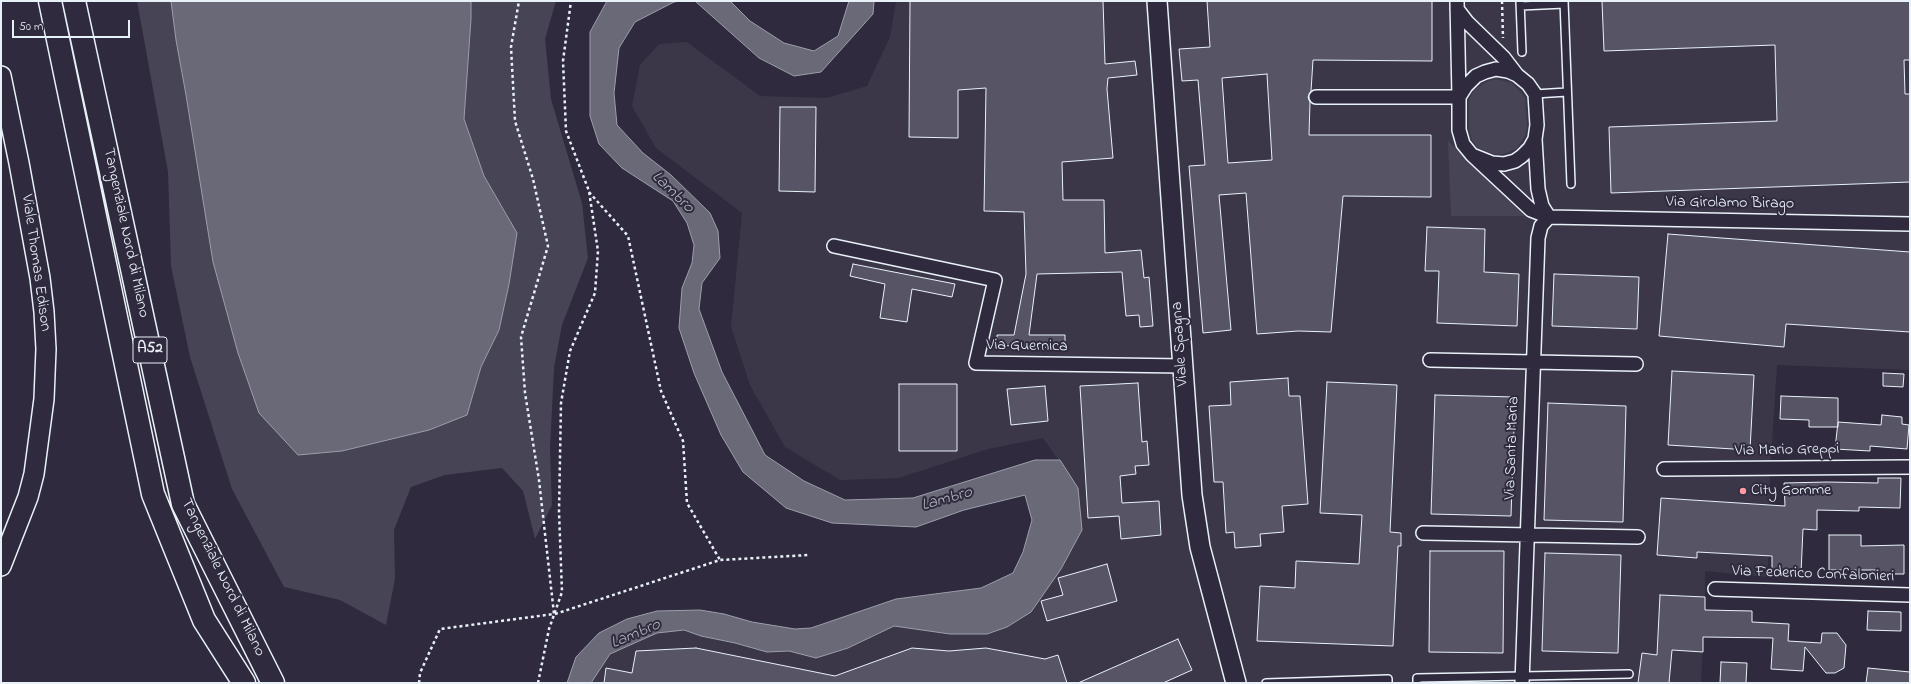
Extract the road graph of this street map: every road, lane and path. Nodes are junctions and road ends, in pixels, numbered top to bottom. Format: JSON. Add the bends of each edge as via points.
{"nodes":[{"id":1,"x":50,"y":1,"type":"edge"},
{"id":2,"x":74,"y":1,"type":"edge"},
{"id":3,"x":519,"y":1,"type":"edge"},
{"id":4,"x":571,"y":1,"type":"edge"},
{"id":5,"x":1157,"y":1,"type":"edge"},
{"id":6,"x":1502,"y":1,"type":"edge"},
{"id":7,"x":1564,"y":3,"type":"edge"},
{"id":8,"x":1520,"y":4,"type":"edge"},
{"id":9,"x":1457,"y":5,"type":"edge"},
{"id":10,"x":1522,"y":52,"type":"dead end"},
{"id":11,"x":1504,"y":58,"type":"junction"},
{"id":12,"x":1517,"y":75,"type":"junction"},
{"id":13,"x":1,"y":76,"type":"edge"},
{"id":14,"x":1568,"y":92,"type":"junction"},
{"id":15,"x":1535,"y":94,"type":"junction"},
{"id":16,"x":1316,"y":97,"type":"dead end"},
{"id":17,"x":1459,"y":97,"type":"junction"},
{"id":18,"x":1535,"y":139,"type":"junction"},
{"id":19,"x":1472,"y":155,"type":"junction"},
{"id":20,"x":1571,"y":184,"type":"dead end"},
{"id":21,"x":589,"y":191,"type":"junction"},
{"id":22,"x":1549,"y":217,"type":"junction"},
{"id":23,"x":1910,"y":224,"type":"edge"},
{"id":24,"x":834,"y":246,"type":"dead end"},
{"id":25,"x":1430,"y":360,"type":"dead end"},
{"id":26,"x":1534,"y":362,"type":"junction"},
{"id":27,"x":1636,"y":364,"type":"dead end"},
{"id":28,"x":1183,"y":366,"type":"junction"},
{"id":29,"x":1910,"y":467,"type":"edge"},
{"id":30,"x":1664,"y":469,"type":"dead end"},
{"id":31,"x":1423,"y":533,"type":"dead end"},
{"id":32,"x":1527,"y":535,"type":"junction"},
{"id":33,"x":1638,"y":538,"type":"dead end"},
{"id":34,"x":809,"y":555,"type":"dead end"},
{"id":35,"x":720,"y":560,"type":"junction"},
{"id":36,"x":1,"y":566,"type":"edge"},
{"id":37,"x":1715,"y":589,"type":"dead end"},
{"id":38,"x":1910,"y":595,"type":"edge"},
{"id":39,"x":554,"y":614,"type":"junction"},
{"id":40,"x":1629,"y":674,"type":"dead end"},
{"id":41,"x":1522,"y":680,"type":"edge"},
{"id":42,"x":1232,"y":681,"type":"edge"},
{"id":43,"x":244,"y":683,"type":"edge"},
{"id":44,"x":273,"y":683,"type":"edge"},
{"id":45,"x":419,"y":683,"type":"edge"},
{"id":46,"x":538,"y":683,"type":"edge"},
{"id":47,"x":1266,"y":683,"type":"edge"},
{"id":48,"x":1388,"y":683,"type":"edge"},
{"id":49,"x":1417,"y":683,"type":"edge"}],
"edges":[{"from":1,"to":43,"type":"highway","name":"Tangenziale Nord di Milano","number":"A52","via":[[153,494],[204,620]]},
{"from":2,"to":44,"type":"highway","name":"Tangenziale Nord di Milano","number":"A52","via":[[183,504]]},
{"from":3,"to":39,"type":"path","via":[[511,47],[515,121],[533,179],[548,246],[521,337],[525,393]]},
{"from":4,"to":21,"type":"path","via":[[563,61],[566,131]]},
{"from":5,"to":28,"type":"street","name":"Viale Spagna"},
{"from":6,"to":11,"type":"path"},
{"from":7,"to":8,"type":"lane"},
{"from":7,"to":14,"type":"lane"},
{"from":8,"to":10,"type":"lane"},
{"from":9,"to":11,"type":"street","via":[[1467,22]]},
{"from":9,"to":17,"type":"street"},
{"from":11,"to":12,"type":"street"},
{"from":12,"to":15,"type":"street"},
{"from":12,"to":17,"type":"street","via":[[1508,71],[1485,72],[1476,76]]},
{"from":13,"to":36,"type":"street","name":"Viale Thomas Edison","via":[[40,278],[46,355],[40,438],[34,474],[28,497]]},
{"from":14,"to":15,"type":"lane"},
{"from":14,"to":20,"type":"lane"},
{"from":15,"to":18,"type":"street"},
{"from":16,"to":17,"type":"street"},
{"from":17,"to":19,"type":"street","via":[[1459,130],[1463,144]]},
{"from":18,"to":19,"type":"street","via":[[1522,156],[1504,164],[1492,164]]},
{"from":18,"to":22,"type":"street","via":[[1538,189],[1542,206]]},
{"from":19,"to":22,"type":"street","name":"Via Girolamo Birago","via":[[1531,210]]},
{"from":21,"to":35,"type":"path","via":[[628,236],[661,391],[683,441],[687,504]]},
{"from":21,"to":39,"type":"path","via":[[598,251],[595,293],[570,350],[562,403],[559,512],[562,592]]},
{"from":22,"to":23,"type":"street","name":"Via Girolamo Birago"},
{"from":22,"to":26,"type":"street","name":"Via Santa Maria","via":[[1541,226],[1538,238]]},
{"from":24,"to":28,"type":"street","name":"Via Guernica","via":[[995,280],[976,363]]},
{"from":25,"to":26,"type":"street"},
{"from":26,"to":27,"type":"street"},
{"from":26,"to":32,"type":"street","name":"Via Santa Maria"},
{"from":28,"to":42,"type":"street","name":"Viale Spagna","via":[[1192,495],[1200,547]]},
{"from":29,"to":30,"type":"street","name":"Via Mario Greppi"},
{"from":31,"to":32,"type":"street"},
{"from":32,"to":33,"type":"street"},
{"from":32,"to":41,"type":"street","name":"Via Santa Maria"},
{"from":34,"to":35,"type":"path"},
{"from":35,"to":39,"type":"path"},
{"from":37,"to":38,"type":"street","name":"Via Federico Confalonieri"},
{"from":39,"to":45,"type":"path","via":[[440,629],[420,673]]},
{"from":39,"to":46,"type":"path"},
{"from":40,"to":41,"type":"lane"},
{"from":41,"to":49,"type":"lane","via":[[1417,678]]},
{"from":47,"to":48,"type":"lane","via":[[1388,679]]}]}
